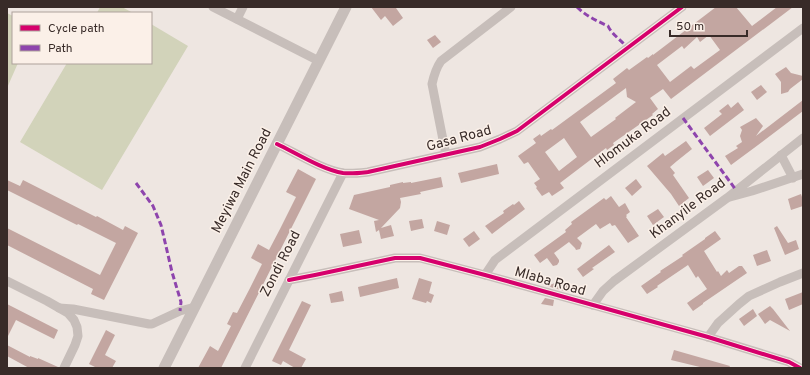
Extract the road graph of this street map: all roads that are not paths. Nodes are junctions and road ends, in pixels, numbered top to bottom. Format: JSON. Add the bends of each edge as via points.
{"nodes":[{"id":1,"x":213,"y":7,"type":"edge"},
{"id":2,"x":243,"y":7,"type":"edge"},
{"id":3,"x":346,"y":7,"type":"edge"},
{"id":4,"x":511,"y":7,"type":"edge"},
{"id":5,"x":682,"y":7,"type":"edge"},
{"id":6,"x":237,"y":19,"type":"junction"},
{"id":7,"x":803,"y":28,"type":"edge"},
{"id":8,"x":319,"y":61,"type":"junction"},
{"id":9,"x":803,"y":138,"type":"edge"},
{"id":10,"x":277,"y":144,"type":"junction"},
{"id":11,"x":446,"y":155,"type":"junction"},
{"id":12,"x":781,"y":155,"type":"junction"},
{"id":13,"x":342,"y":173,"type":"junction"},
{"id":14,"x":803,"y":174,"type":"edge"},
{"id":15,"x":793,"y":178,"type":"junction"},
{"id":16,"x":726,"y":198,"type":"junction"},
{"id":17,"x":803,"y":273,"type":"edge"},
{"id":18,"x":485,"y":275,"type":"junction"},
{"id":19,"x":289,"y":280,"type":"junction"},
{"id":20,"x":7,"y":281,"type":"edge"},
{"id":21,"x":593,"y":305,"type":"junction"},
{"id":22,"x":195,"y":307,"type":"junction"},
{"id":23,"x":59,"y":308,"type":"junction"},
{"id":24,"x":708,"y":337,"type":"junction"},
{"id":25,"x":64,"y":368,"type":"edge"},
{"id":26,"x":164,"y":368,"type":"edge"},
{"id":27,"x":245,"y":368,"type":"edge"},
{"id":28,"x":800,"y":368,"type":"edge"}],
"edges":[{"from":1,"to":6,"type":"street"},
{"from":2,"to":6,"type":"street"},
{"from":3,"to":8,"type":"street","name":"Meyiwa Main Road"},
{"from":4,"to":11,"type":"street","via":[[436,67],[432,84]]},
{"from":5,"to":11,"type":"street","name":"Gasa Road","via":[[516,131],[480,147]]},
{"from":6,"to":8,"type":"street"},
{"from":7,"to":18,"type":"street","name":"Hlomuka Road","via":[[495,260]]},
{"from":8,"to":10,"type":"street","name":"Meyiwa Main Road"},
{"from":9,"to":12,"type":"street","name":"Khanyile Road"},
{"from":10,"to":13,"type":"street","name":"Gasa Road"},
{"from":10,"to":22,"type":"street","name":"Meyiwa Main Road"},
{"from":11,"to":13,"type":"street","name":"Gasa Road","via":[[368,172]]},
{"from":12,"to":15,"type":"street"},
{"from":12,"to":16,"type":"street","name":"Khanyile Road"},
{"from":13,"to":19,"type":"street","name":"Zondi Road"},
{"from":14,"to":15,"type":"street"},
{"from":15,"to":16,"type":"street"},
{"from":16,"to":21,"type":"street","name":"Khanyile Road","via":[[614,281]]},
{"from":17,"to":24,"type":"street","via":[[749,296],[718,323]]},
{"from":18,"to":19,"type":"street","name":"Mlaba Road","via":[[420,258],[395,258]]},
{"from":18,"to":21,"type":"street","name":"Mlaba Road"},
{"from":19,"to":27,"type":"street","name":"Zondi Road"},
{"from":20,"to":23,"type":"street"},
{"from":21,"to":24,"type":"street","name":"Mlaba Road"},
{"from":22,"to":23,"type":"street","via":[[152,324]]},
{"from":22,"to":26,"type":"street","name":"Meyiwa Main Road"},
{"from":23,"to":25,"type":"street","via":[[74,320],[78,336]]},
{"from":24,"to":28,"type":"street","name":"Mlaba Road","via":[[789,362]]}]}
